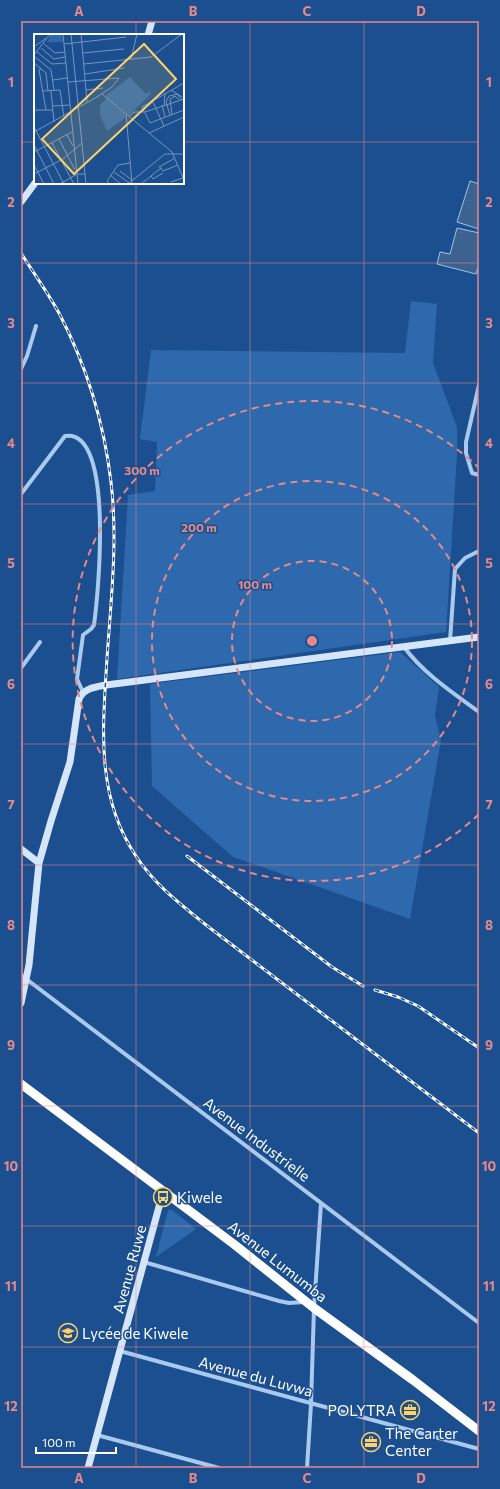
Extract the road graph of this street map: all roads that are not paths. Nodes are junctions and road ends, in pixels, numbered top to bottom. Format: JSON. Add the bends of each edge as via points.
{"nodes":[{"id":1,"x":152,"y":21,"type":"edge"},
{"id":2,"x":148,"y":34,"type":"edge"},
{"id":3,"x":34,"y":184,"type":"edge"},
{"id":4,"x":21,"y":202,"type":"edge"},
{"id":5,"x":36,"y":326,"type":"dead end"},
{"id":6,"x":21,"y":369,"type":"edge"},
{"id":7,"x":479,"y":385,"type":"edge"},
{"id":8,"x":479,"y":475,"type":"edge"},
{"id":9,"x":21,"y":494,"type":"edge"},
{"id":10,"x":479,"y":551,"type":"edge"},
{"id":11,"x":479,"y":637,"type":"edge"},
{"id":12,"x":450,"y":641,"type":"junction"},
{"id":13,"x":40,"y":642,"type":"dead end"},
{"id":14,"x":404,"y":646,"type":"junction"},
{"id":15,"x":21,"y":668,"type":"edge"},
{"id":16,"x":83,"y":692,"type":"junction"},
{"id":17,"x":479,"y":712,"type":"edge"},
{"id":18,"x":21,"y":849,"type":"edge"},
{"id":19,"x":39,"y":863,"type":"junction"},
{"id":20,"x":24,"y":977,"type":"edge"},
{"id":21,"x":21,"y":1003,"type":"edge"},
{"id":22,"x":21,"y":1084,"type":"edge"},
{"id":23,"x":164,"y":1192,"type":"junction"},
{"id":24,"x":321,"y":1203,"type":"junction"},
{"id":25,"x":144,"y":1262,"type":"junction"},
{"id":26,"x":307,"y":1302,"type":"junction"},
{"id":27,"x":314,"y":1308,"type":"junction"},
{"id":28,"x":479,"y":1323,"type":"edge"},
{"id":29,"x":120,"y":1351,"type":"junction"},
{"id":30,"x":311,"y":1404,"type":"junction"},
{"id":31,"x":479,"y":1431,"type":"edge"},
{"id":32,"x":97,"y":1435,"type":"junction"},
{"id":33,"x":479,"y":1449,"type":"edge"},
{"id":34,"x":88,"y":1468,"type":"edge"},
{"id":35,"x":219,"y":1468,"type":"edge"},
{"id":36,"x":307,"y":1468,"type":"edge"}],
"edges":[{"from":1,"to":2,"type":"street"},
{"from":3,"to":4,"type":"street"},
{"from":5,"to":6,"type":"street"},
{"from":7,"to":8,"type":"street","via":[[466,447],[472,473]]},
{"from":9,"to":16,"type":"street","via":[[65,436],[72,435],[83,442],[95,470],[99,495],[100,566],[94,625],[82,637],[77,679]]},
{"from":10,"to":12,"type":"street","via":[[465,558],[456,569]]},
{"from":11,"to":12,"type":"street"},
{"from":12,"to":14,"type":"street"},
{"from":13,"to":15,"type":"street"},
{"from":14,"to":16,"type":"street","via":[[89,688]]},
{"from":14,"to":17,"type":"street","via":[[446,687]]},
{"from":16,"to":19,"type":"street","via":[[78,703],[70,762]]},
{"from":18,"to":19,"type":"street"},
{"from":19,"to":20,"type":"street"},
{"from":20,"to":21,"type":"street"},
{"from":20,"to":24,"type":"street","name":"Avenue Industrielle"},
{"from":22,"to":23,"type":"highway","name":"Avenue Lumumba"},
{"from":23,"to":25,"type":"street","name":"Avenue Ruwe"},
{"from":23,"to":26,"type":"highway","name":"Avenue Lumumba"},
{"from":24,"to":27,"type":"street"},
{"from":24,"to":28,"type":"street","name":"Avenue Industrielle"},
{"from":25,"to":26,"type":"street","via":[[279,1301]]},
{"from":25,"to":29,"type":"street","name":"Avenue Ruwe"},
{"from":26,"to":27,"type":"highway","name":"Avenue Lumumba"},
{"from":27,"to":30,"type":"street"},
{"from":27,"to":31,"type":"highway","name":"Avenue Lumumba"},
{"from":29,"to":30,"type":"street","name":"Avenue du Luvwa"},
{"from":29,"to":32,"type":"street","name":"Avenue Ruwe"},
{"from":30,"to":33,"type":"street","name":"Avenue du Luvwa"},
{"from":30,"to":36,"type":"street"},
{"from":32,"to":34,"type":"street","name":"Avenue Ruwe"},
{"from":32,"to":35,"type":"street"}]}
